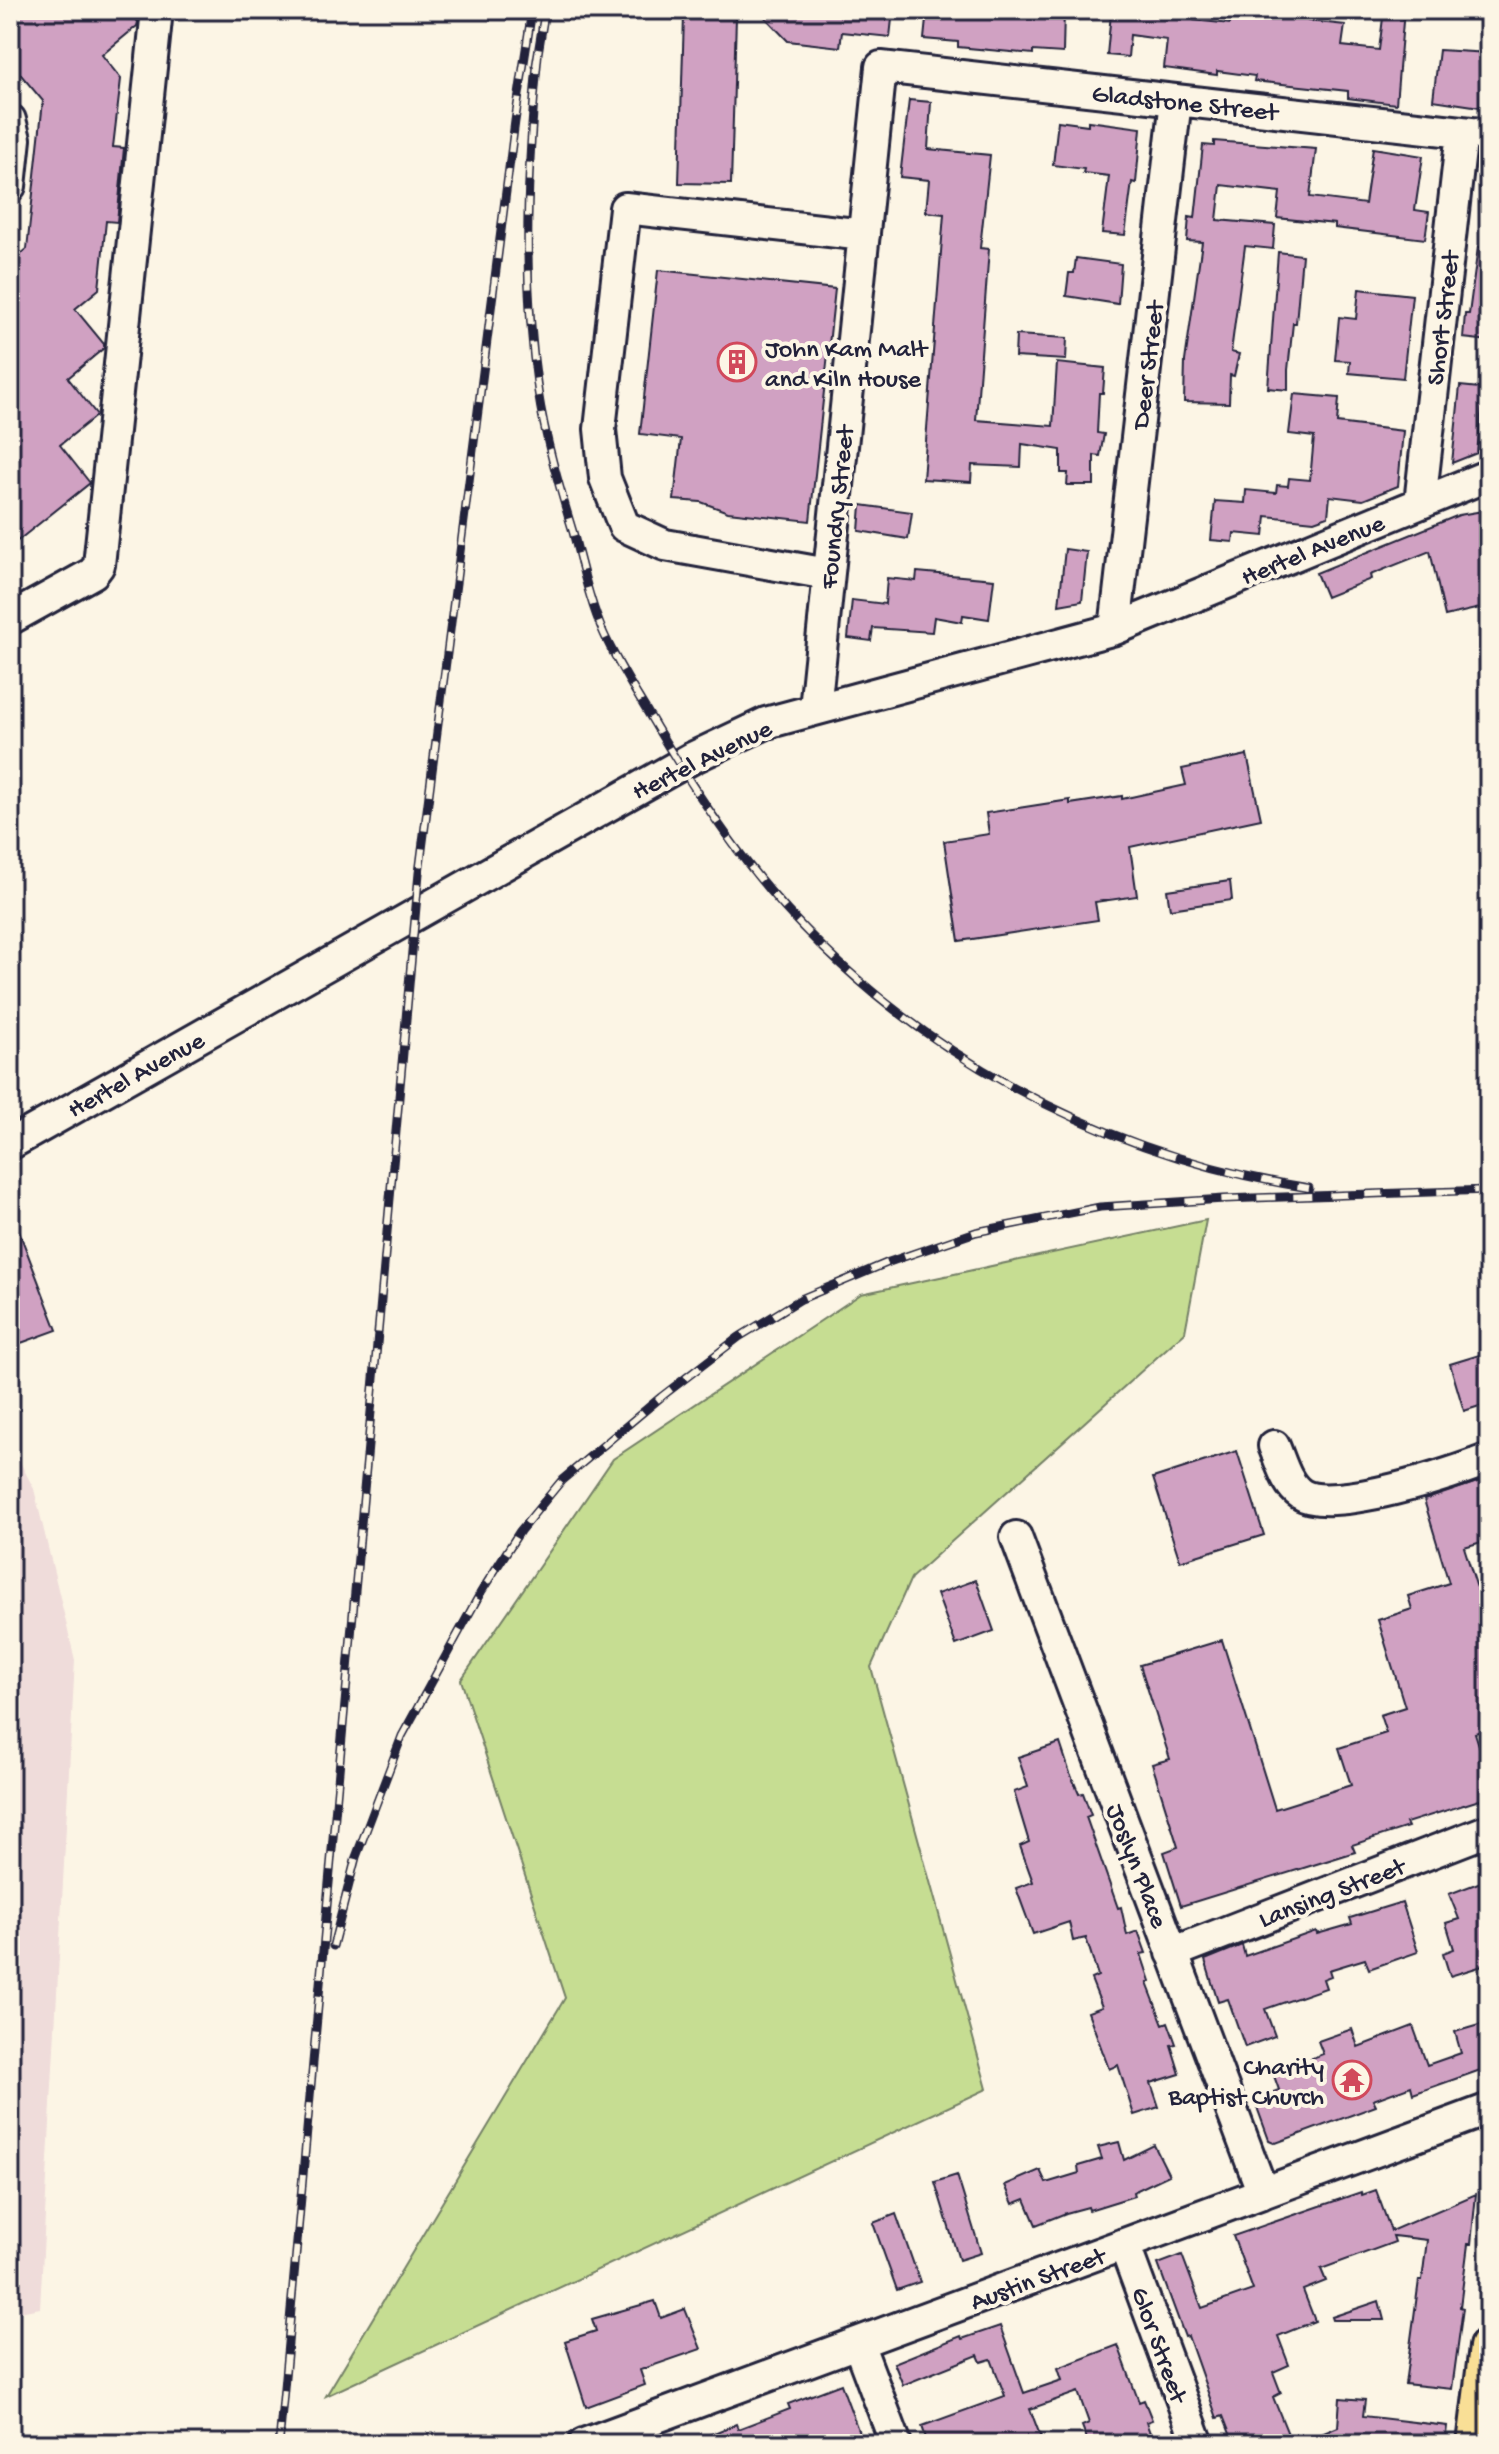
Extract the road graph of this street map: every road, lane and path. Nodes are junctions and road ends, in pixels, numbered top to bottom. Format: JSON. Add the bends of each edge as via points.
{"nodes":[{"id":1,"x":157,"y":10,"type":"edge"},
{"id":2,"x":881,"y":67,"type":"joint"},
{"id":3,"x":1176,"y":100,"type":"junction"},
{"id":4,"x":10,"y":120,"type":"edge"},
{"id":5,"x":1476,"y":134,"type":"edge"},
{"id":6,"x":10,"y":186,"type":"edge"},
{"id":7,"x":864,"y":235,"type":"junction"},
{"id":8,"x":1489,"y":475,"type":"edge"},
{"id":9,"x":1420,"y":503,"type":"junction"},
{"id":10,"x":828,"y":574,"type":"junction"},
{"id":11,"x":10,"y":619,"type":"edge"},
{"id":12,"x":1115,"y":629,"type":"junction"},
{"id":13,"x":815,"y":709,"type":"junction"},
{"id":14,"x":10,"y":1144,"type":"edge"},
{"id":15,"x":1274,"y":1446,"type":"dead end"},
{"id":16,"x":1489,"y":1459,"type":"edge"},
{"id":17,"x":1016,"y":1537,"type":"dead end"},
{"id":18,"x":1489,"y":1830,"type":"edge"},
{"id":19,"x":1172,"y":1953,"type":"junction"},
{"id":20,"x":1489,"y":2109,"type":"edge"},
{"id":21,"x":1263,"y":2193,"type":"junction"},
{"id":22,"x":1124,"y":2244,"type":"junction"},
{"id":23,"x":858,"y":2343,"type":"junction"},
{"id":24,"x":1489,"y":2347,"type":"edge"},
{"id":25,"x":599,"y":2441,"type":"edge"},
{"id":26,"x":896,"y":2444,"type":"edge"},
{"id":27,"x":1198,"y":2444,"type":"edge"},
{"id":28,"x":1477,"y":2444,"type":"edge"}],
"edges":[{"from":1,"to":11,"type":"street","via":[[99,565]]},
{"from":2,"to":3,"type":"street","name":"Gladstone Street"},
{"from":2,"to":7,"type":"street","name":"Foundry Street"},
{"from":3,"to":5,"type":"street","name":"Gladstone Street"},
{"from":3,"to":12,"type":"street","name":"Deer Street"},
{"from":4,"to":6,"type":"street","via":[[15,139]]},
{"from":5,"to":9,"type":"street","name":"Short Street"},
{"from":7,"to":10,"type":"street","name":"Foundry Street"},
{"from":7,"to":10,"type":"street","via":[[625,208],[600,429],[605,478],[624,526],[665,545]]},
{"from":8,"to":9,"type":"street","name":"Hertel Avenue"},
{"from":9,"to":12,"type":"street","name":"Hertel Avenue"},
{"from":10,"to":13,"type":"street","name":"Foundry Street"},
{"from":12,"to":13,"type":"street","name":"Hertel Avenue"},
{"from":13,"to":14,"type":"street","name":"Hertel Avenue","via":[[766,723],[692,758]]},
{"from":15,"to":16,"type":"street","via":[[1293,1487],[1322,1501],[1400,1487]]},
{"from":17,"to":19,"type":"street","name":"Joslyn Place"},
{"from":18,"to":19,"type":"street","name":"Lansing Street"},
{"from":19,"to":21,"type":"street","name":"Joslyn Place"},
{"from":20,"to":21,"type":"street","name":"Austin Street"},
{"from":21,"to":22,"type":"street","name":"Austin Street"},
{"from":22,"to":23,"type":"street","name":"Austin Street"},
{"from":22,"to":27,"type":"street","name":"Glor Street"},
{"from":23,"to":25,"type":"street","name":"Austin Street"},
{"from":23,"to":26,"type":"street"},
{"from":24,"to":28,"type":"main road"}]}
